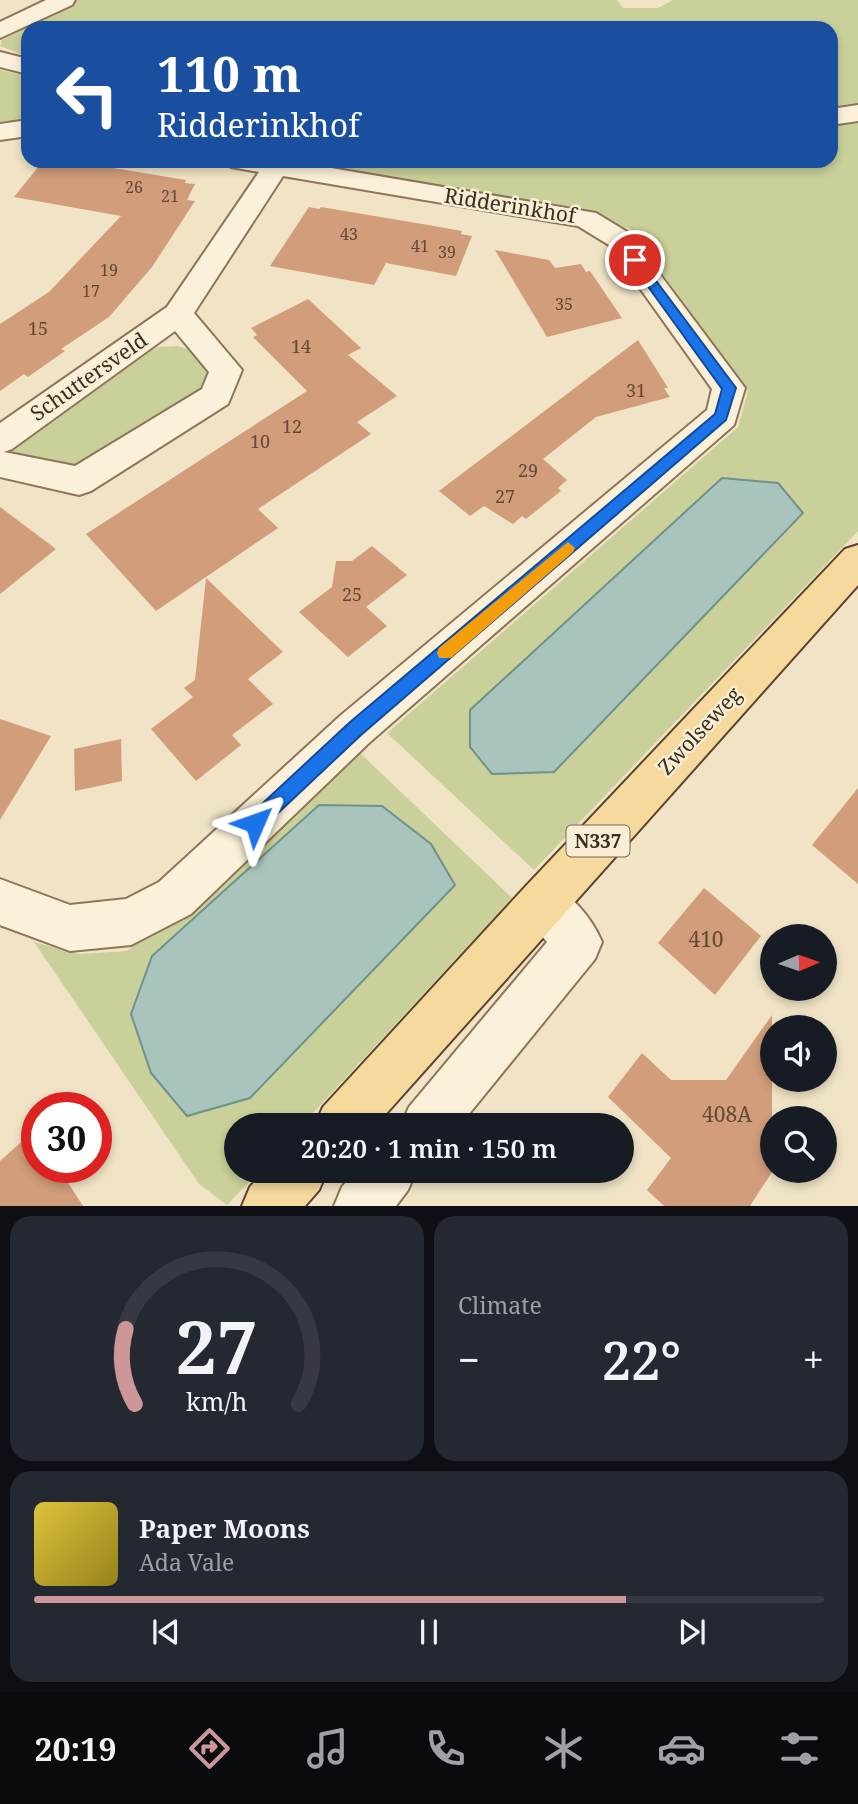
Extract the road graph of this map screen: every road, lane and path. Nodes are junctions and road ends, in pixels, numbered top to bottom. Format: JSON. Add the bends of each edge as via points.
{"nodes":[{"id":1,"x":64,"y":0,"type":"edge"},
{"id":2,"x":0,"y":30,"type":"edge"},
{"id":3,"x":0,"y":59,"type":"edge"},
{"id":4,"x":21,"y":65,"type":"edge"},
{"id":5,"x":858,"y":113,"type":"edge"},
{"id":6,"x":838,"y":116,"type":"edge"},
{"id":7,"x":21,"y":129,"type":"edge"},
{"id":8,"x":0,"y":132,"type":"edge"},
{"id":9,"x":256,"y":168,"type":"edge"},
{"id":10,"x":282,"y":168,"type":"edge"},
{"id":11,"x":178,"y":314,"type":"junction"},
{"id":12,"x":0,"y":440,"type":"edge"},
{"id":13,"x":0,"y":464,"type":"edge"},
{"id":14,"x":858,"y":560,"type":"edge"},
{"id":15,"x":0,"y":902,"type":"edge"},
{"id":16,"x":542,"y":902,"type":"junction"},
{"id":17,"x":352,"y":1113,"type":"edge"},
{"id":18,"x":437,"y":1113,"type":"edge"},
{"id":19,"x":289,"y":1183,"type":"edge"},
{"id":20,"x":379,"y":1183,"type":"edge"},
{"id":21,"x":269,"y":1206,"type":"edge"},
{"id":22,"x":360,"y":1206,"type":"edge"}],
"edges":[{"from":1,"to":2,"type":"street"},
{"from":3,"to":4,"type":"street"},
{"from":5,"to":6,"type":"street"},
{"from":7,"to":8,"type":"street"},
{"from":9,"to":11,"type":"street","name":"Schuttersveld"},
{"from":10,"to":15,"type":"street","name":"Ridderinkhof","via":[[586,219],[619,239],[729,388],[722,416],[355,729],[175,898],[131,922],[70,928]]},
{"from":11,"to":12,"type":"street","name":"Schuttersveld"},
{"from":11,"to":13,"type":"street","via":[[226,370],[216,396],[79,481]]},
{"from":14,"to":16,"type":"main road","name":"Zwolseweg","number":"N337"},
{"from":16,"to":17,"type":"main road","name":"Zwolseweg","number":"N337"},
{"from":16,"to":18,"type":"street","via":[[578,942]]},
{"from":19,"to":21,"type":"main road"},
{"from":20,"to":22,"type":"street"}]}
